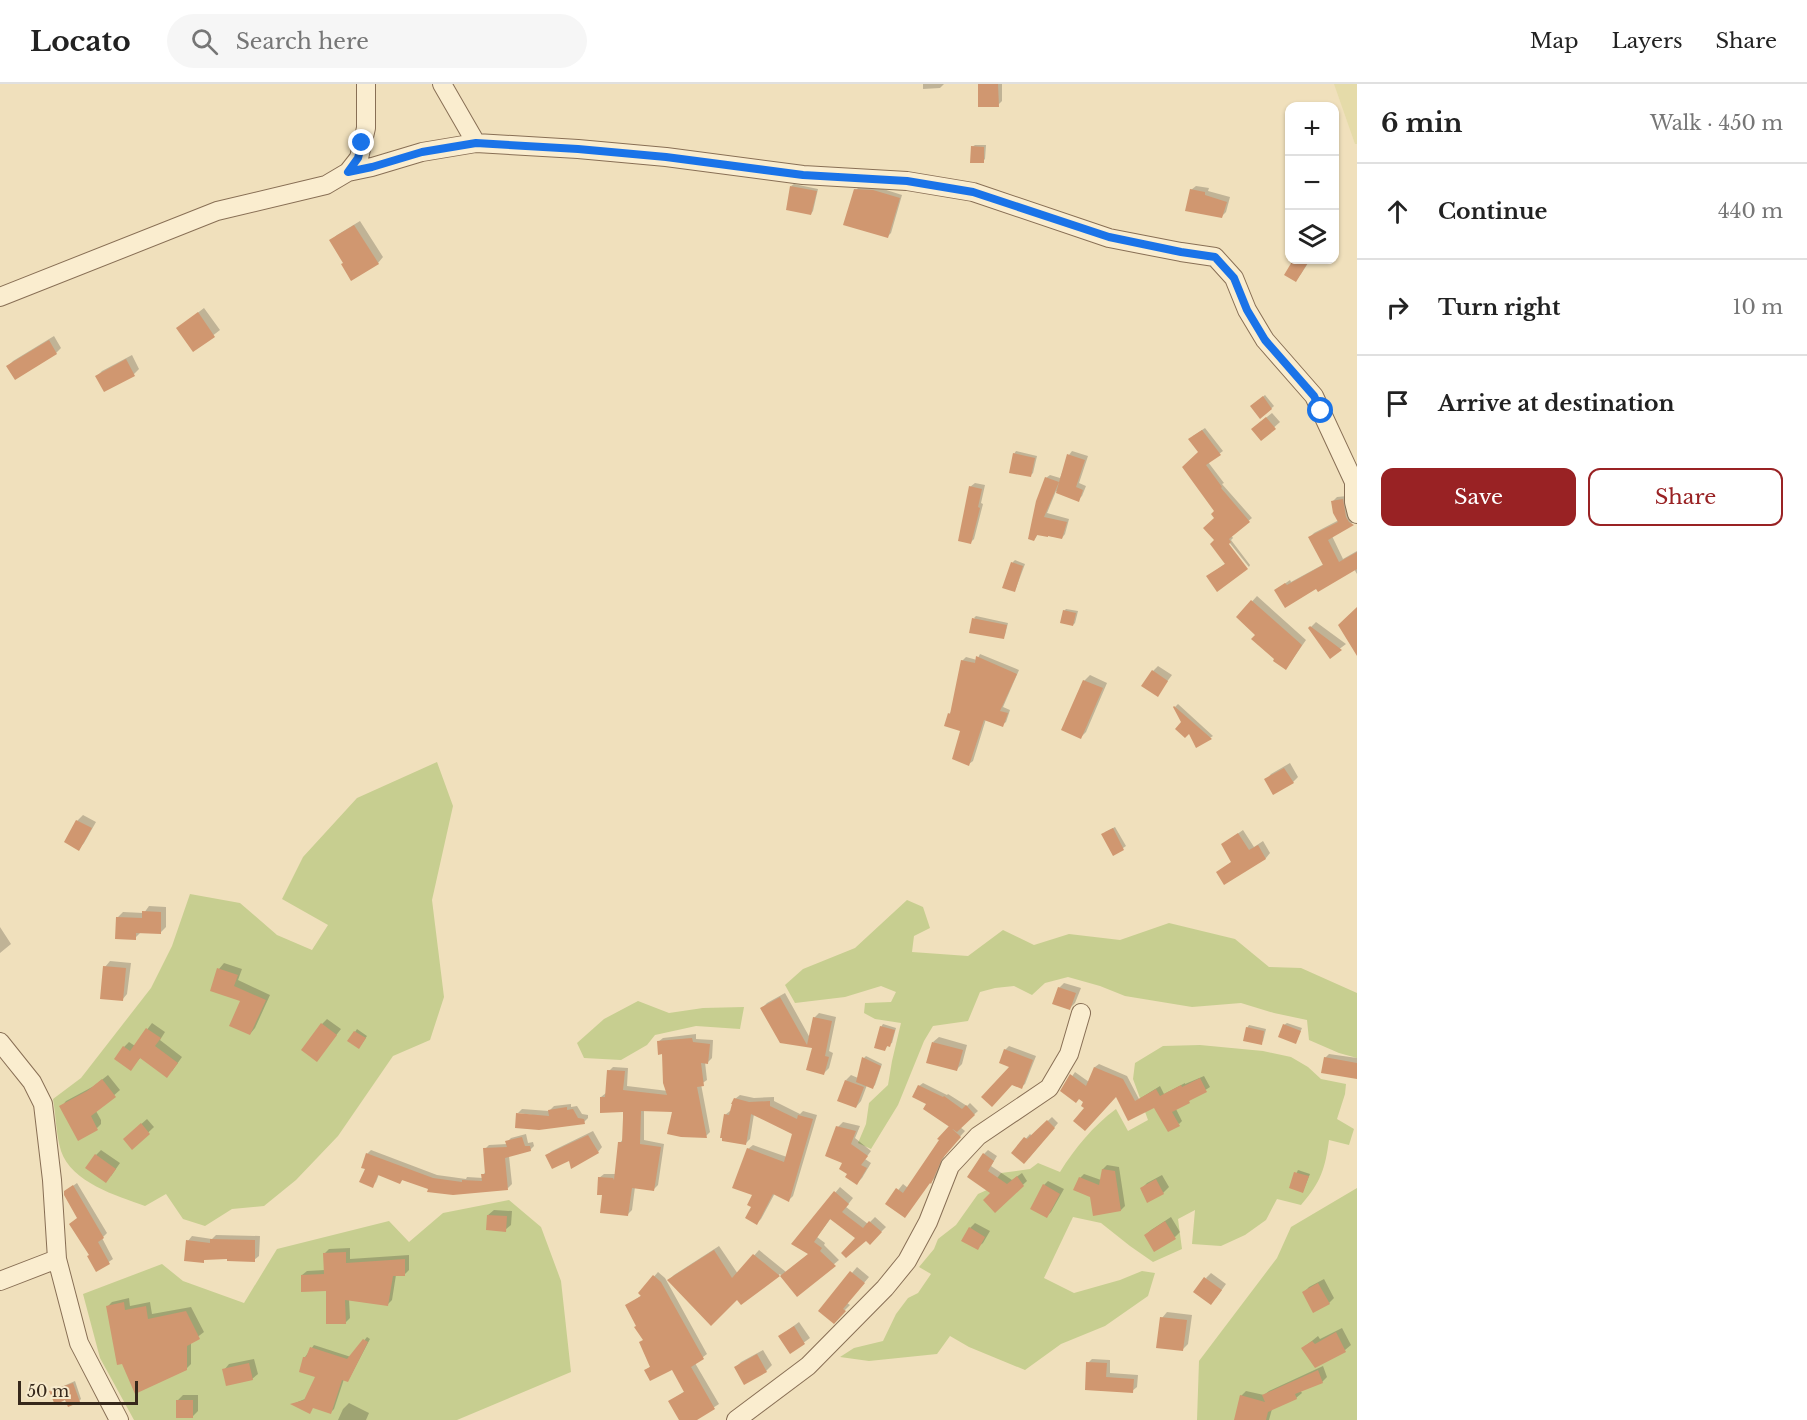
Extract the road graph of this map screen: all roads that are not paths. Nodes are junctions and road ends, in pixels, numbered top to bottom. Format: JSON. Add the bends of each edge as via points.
{"nodes":[{"id":1,"x":366,"y":84,"type":"edge"},
{"id":2,"x":442,"y":84,"type":"edge"},
{"id":3,"x":476,"y":143,"type":"junction"},
{"id":4,"x":348,"y":172,"type":"junction"},
{"id":5,"x":0,"y":297,"type":"edge"},
{"id":6,"x":1357,"y":514,"type":"edge"},
{"id":7,"x":1081,"y":1012,"type":"dead end"},
{"id":8,"x":0,"y":1042,"type":"edge"},
{"id":9,"x":57,"y":1259,"type":"junction"},
{"id":10,"x":0,"y":1281,"type":"edge"},
{"id":11,"x":119,"y":1420,"type":"edge"},
{"id":12,"x":736,"y":1420,"type":"edge"}],
"edges":[{"from":1,"to":4,"type":"street","via":[[366,128],[358,158]]},
{"from":2,"to":3,"type":"street"},
{"from":3,"to":4,"type":"street","via":[[422,152]]},
{"from":3,"to":6,"type":"street","via":[[655,156],[803,175],[907,181],[973,192],[1109,237],[1215,257],[1234,278],[1265,340],[1314,396],[1354,482]]},
{"from":4,"to":5,"type":"street","via":[[326,185],[217,212]]},
{"from":7,"to":12,"type":"street","via":[[1069,1054],[1049,1088],[978,1136],[950,1166],[928,1222],[907,1261],[885,1288],[808,1366]]},
{"from":8,"to":9,"type":"street","via":[[32,1082],[43,1104]]},
{"from":9,"to":10,"type":"street"},
{"from":9,"to":11,"type":"street","via":[[80,1343]]}]}
